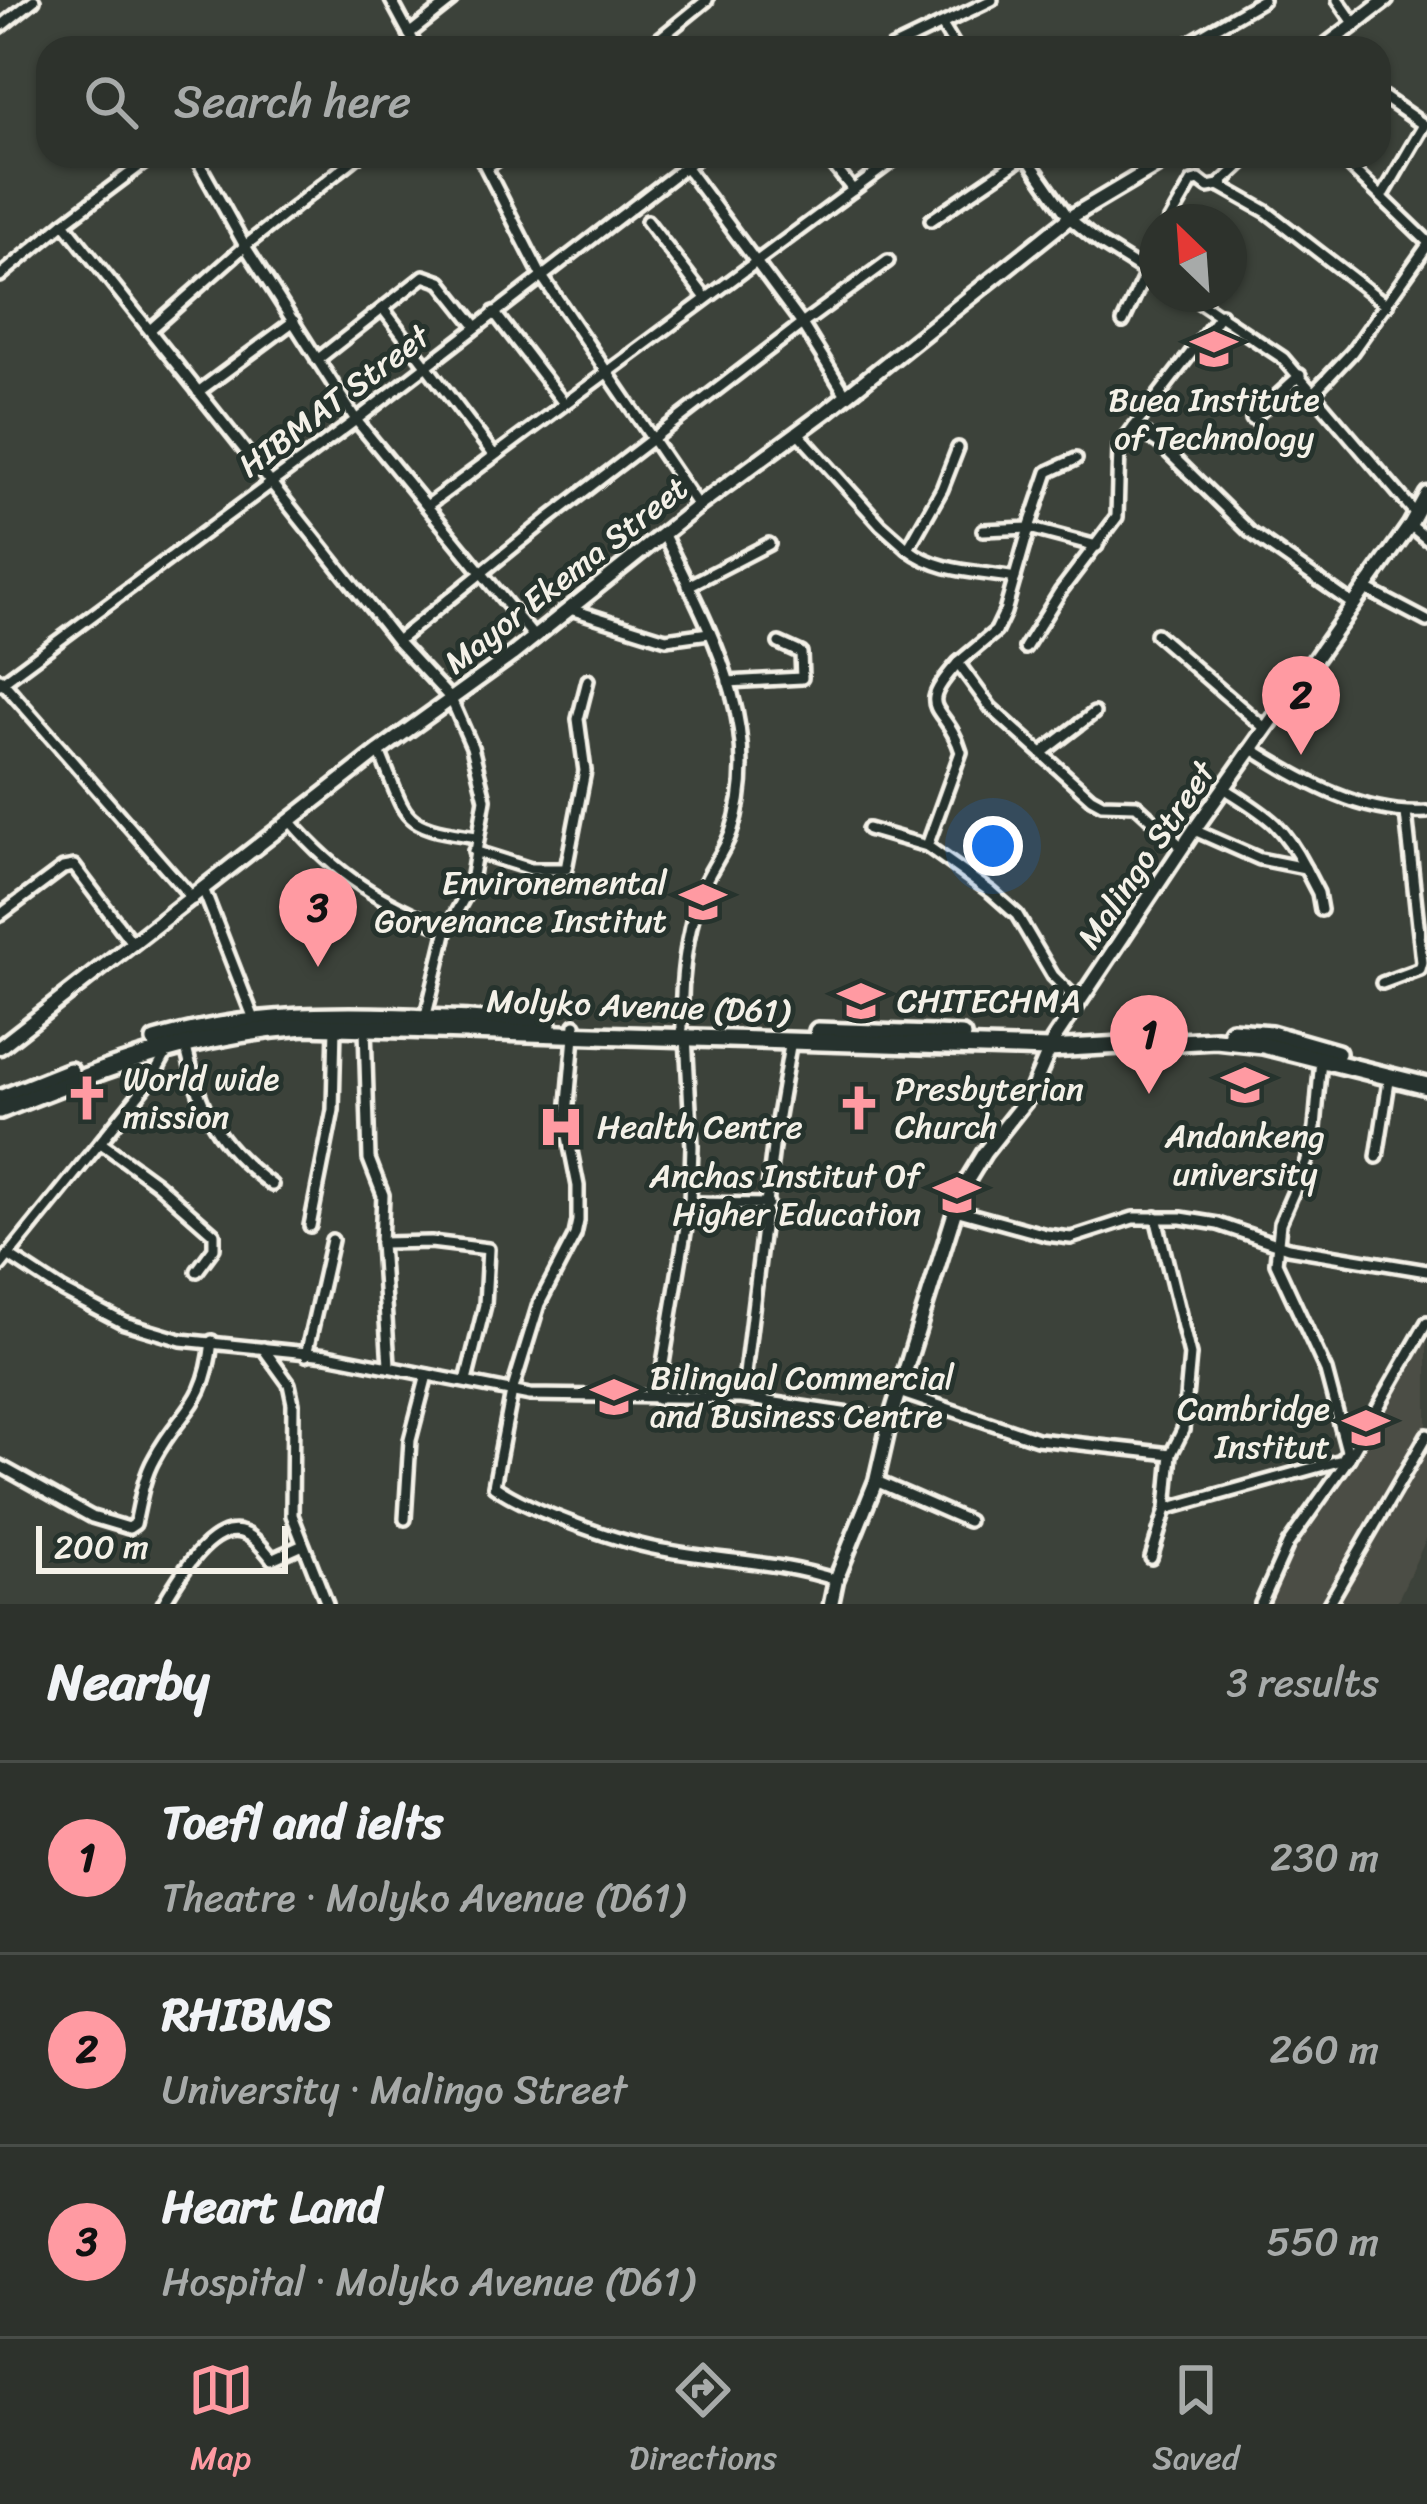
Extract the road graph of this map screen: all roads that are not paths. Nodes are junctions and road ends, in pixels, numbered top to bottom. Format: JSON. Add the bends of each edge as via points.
{"nodes":[{"id":1,"x":34,"y":0,"type":"edge"},
{"id":2,"x":391,"y":0,"type":"edge"},
{"id":3,"x":452,"y":0,"type":"edge"},
{"id":4,"x":707,"y":0,"type":"edge"},
{"id":5,"x":992,"y":0,"type":"edge"},
{"id":6,"x":1263,"y":0,"type":"edge"},
{"id":7,"x":1338,"y":0,"type":"edge"},
{"id":8,"x":1386,"y":0,"type":"edge"},
{"id":9,"x":1354,"y":23,"type":"junction"},
{"id":10,"x":942,"y":25,"type":"junction"},
{"id":11,"x":0,"y":27,"type":"edge"},
{"id":12,"x":409,"y":34,"type":"joint"},
{"id":13,"x":664,"y":36,"type":"edge"},
{"id":14,"x":918,"y":36,"type":"edge"},
{"id":15,"x":949,"y":36,"type":"edge"},
{"id":16,"x":1201,"y":36,"type":"edge"},
{"id":17,"x":1338,"y":36,"type":"edge"},
{"id":18,"x":1391,"y":102,"type":"edge"},
{"id":19,"x":137,"y":168,"type":"edge"},
{"id":20,"x":202,"y":168,"type":"edge"},
{"id":21,"x":343,"y":168,"type":"edge"},
{"id":22,"x":488,"y":168,"type":"edge"},
{"id":23,"x":682,"y":168,"type":"edge"},
{"id":24,"x":687,"y":168,"type":"edge"},
{"id":25,"x":836,"y":168,"type":"edge"},
{"id":26,"x":883,"y":168,"type":"edge"},
{"id":27,"x":1008,"y":168,"type":"edge"},
{"id":28,"x":1034,"y":168,"type":"edge"},
{"id":29,"x":1152,"y":168,"type":"edge"},
{"id":30,"x":1237,"y":168,"type":"edge"},
{"id":31,"x":1352,"y":168,"type":"edge"},
{"id":32,"x":1219,"y":185,"type":"junction"},
{"id":33,"x":853,"y":190,"type":"junction"},
{"id":34,"x":1382,"y":197,"type":"junction"},
{"id":35,"x":1179,"y":204,"type":"edge"},
{"id":36,"x":1069,"y":218,"type":"junction"},
{"id":37,"x":932,"y":220,"type":"dead end"},
{"id":38,"x":647,"y":221,"type":"dead end"},
{"id":39,"x":64,"y":224,"type":"junction"},
{"id":40,"x":1427,"y":243,"type":"edge"},
{"id":41,"x":245,"y":245,"type":"junction"},
{"id":42,"x":756,"y":260,"type":"junction"},
{"id":43,"x":888,"y":261,"type":"dead end"},
{"id":44,"x":1139,"y":267,"type":"edge"},
{"id":45,"x":541,"y":275,"type":"junction"},
{"id":46,"x":0,"y":276,"type":"edge"},
{"id":47,"x":1139,"y":297,"type":"edge"},
{"id":48,"x":706,"y":298,"type":"junction"},
{"id":49,"x":1387,"y":305,"type":"junction"},
{"id":50,"x":384,"y":310,"type":"junction"},
{"id":51,"x":494,"y":312,"type":"junction"},
{"id":52,"x":1218,"y":312,"type":"edge"},
{"id":53,"x":1221,"y":314,"type":"junction"},
{"id":54,"x":294,"y":321,"type":"junction"},
{"id":55,"x":1123,"y":322,"type":"dead end"},
{"id":56,"x":802,"y":325,"type":"junction"},
{"id":57,"x":476,"y":326,"type":"junction"},
{"id":58,"x":151,"y":328,"type":"junction"},
{"id":59,"x":317,"y":360,"type":"junction"},
{"id":60,"x":428,"y":364,"type":"junction"},
{"id":61,"x":605,"y":373,"type":"junction"},
{"id":62,"x":1300,"y":375,"type":"junction"},
{"id":63,"x":1315,"y":391,"type":"junction"},
{"id":64,"x":198,"y":392,"type":"junction"},
{"id":65,"x":846,"y":395,"type":"junction"},
{"id":66,"x":563,"y":402,"type":"junction"},
{"id":67,"x":1252,"y":419,"type":"dead end"},
{"id":68,"x":356,"y":420,"type":"junction"},
{"id":69,"x":1134,"y":427,"type":"junction"},
{"id":70,"x":797,"y":432,"type":"junction"},
{"id":71,"x":652,"y":438,"type":"junction"},
{"id":72,"x":958,"y":448,"type":"dead end"},
{"id":73,"x":494,"y":455,"type":"junction"},
{"id":74,"x":1076,"y":459,"type":"dead end"},
{"id":75,"x":273,"y":483,"type":"junction"},
{"id":76,"x":1427,"y":494,"type":"edge"},
{"id":77,"x":428,"y":505,"type":"junction"},
{"id":78,"x":698,"y":506,"type":"junction"},
{"id":79,"x":1413,"y":520,"type":"junction"},
{"id":80,"x":1029,"y":528,"type":"junction"},
{"id":81,"x":983,"y":530,"type":"dead end"},
{"id":82,"x":663,"y":533,"type":"junction"},
{"id":83,"x":1427,"y":539,"type":"edge"},
{"id":84,"x":770,"y":544,"type":"dead end"},
{"id":85,"x":1097,"y":546,"type":"junction"},
{"id":86,"x":908,"y":549,"type":"junction"},
{"id":87,"x":483,"y":572,"type":"junction"},
{"id":88,"x":1015,"y":578,"type":"junction"},
{"id":89,"x":688,"y":586,"type":"junction"},
{"id":90,"x":1366,"y":589,"type":"junction"},
{"id":91,"x":1354,"y":605,"type":"junction"},
{"id":92,"x":569,"y":608,"type":"junction"},
{"id":93,"x":1427,"y":621,"type":"edge"},
{"id":94,"x":709,"y":633,"type":"junction"},
{"id":95,"x":1156,"y":634,"type":"dead end"},
{"id":96,"x":535,"y":638,"type":"junction"},
{"id":97,"x":398,"y":641,"type":"junction"},
{"id":98,"x":779,"y":643,"type":"dead end"},
{"id":99,"x":1025,"y":647,"type":"dead end"},
{"id":100,"x":958,"y":663,"type":"junction"},
{"id":101,"x":588,"y":680,"type":"dead end"},
{"id":102,"x":1,"y":682,"type":"edge"},
{"id":103,"x":728,"y":682,"type":"junction"},
{"id":104,"x":451,"y":699,"type":"junction"},
{"id":105,"x":1094,"y":713,"type":"dead end"},
{"id":106,"x":1266,"y":729,"type":"junction"},
{"id":107,"x":1252,"y":749,"type":"junction"},
{"id":108,"x":379,"y":751,"type":"junction"},
{"id":109,"x":1042,"y":752,"type":"junction"},
{"id":110,"x":1224,"y":788,"type":"junction"},
{"id":111,"x":1427,"y":812,"type":"edge"},
{"id":112,"x":1406,"y":813,"type":"junction"},
{"id":113,"x":291,"y":822,"type":"junction"},
{"id":114,"x":868,"y":829,"type":"dead end"},
{"id":115,"x":1194,"y":830,"type":"junction"},
{"id":116,"x":477,"y":837,"type":"junction"},
{"id":117,"x":927,"y":846,"type":"junction"},
{"id":118,"x":1183,"y":848,"type":"junction"},
{"id":119,"x":474,"y":850,"type":"junction"},
{"id":120,"x":1305,"y":868,"type":"junction"},
{"id":121,"x":198,"y":895,"type":"junction"},
{"id":122,"x":1322,"y":910,"type":"dead end"},
{"id":123,"x":0,"y":915,"type":"edge"},
{"id":124,"x":447,"y":929,"type":"junction"},
{"id":125,"x":133,"y":944,"type":"junction"},
{"id":126,"x":1382,"y":983,"type":"dead end"},
{"id":127,"x":1079,"y":1002,"type":"junction"},
{"id":128,"x":254,"y":1018,"type":"junction"},
{"id":129,"x":425,"y":1018,"type":"junction"},
{"id":130,"x":335,"y":1027,"type":"junction"},
{"id":131,"x":365,"y":1028,"type":"junction"},
{"id":132,"x":576,"y":1029,"type":"junction"},
{"id":133,"x":684,"y":1032,"type":"junction"},
{"id":134,"x":791,"y":1040,"type":"junction"},
{"id":135,"x":177,"y":1045,"type":"junction"},
{"id":136,"x":1051,"y":1045,"type":"junction"},
{"id":137,"x":0,"y":1047,"type":"edge"},
{"id":138,"x":1322,"y":1060,"type":"junction"},
{"id":139,"x":1390,"y":1075,"type":"junction"},
{"id":140,"x":1427,"y":1076,"type":"edge"},
{"id":141,"x":1427,"y":1086,"type":"edge"},
{"id":142,"x":0,"y":1099,"type":"edge"},
{"id":143,"x":0,"y":1110,"type":"edge"},
{"id":144,"x":101,"y":1143,"type":"junction"},
{"id":145,"x":1377,"y":1157,"type":"dead end"},
{"id":146,"x":272,"y":1185,"type":"dead end"},
{"id":147,"x":690,"y":1203,"type":"junction"},
{"id":148,"x":768,"y":1204,"type":"junction"},
{"id":149,"x":955,"y":1210,"type":"junction"},
{"id":150,"x":1156,"y":1217,"type":"junction"},
{"id":151,"x":310,"y":1226,"type":"dead end"},
{"id":152,"x":332,"y":1240,"type":"dead end"},
{"id":153,"x":381,"y":1243,"type":"junction"},
{"id":154,"x":1278,"y":1243,"type":"junction"},
{"id":155,"x":8,"y":1255,"type":"junction"},
{"id":156,"x":0,"y":1266,"type":"edge"},
{"id":157,"x":197,"y":1271,"type":"dead end"},
{"id":158,"x":1427,"y":1271,"type":"edge"},
{"id":159,"x":1427,"y":1322,"type":"edge"},
{"id":160,"x":212,"y":1341,"type":"junction"},
{"id":161,"x":262,"y":1348,"type":"junction"},
{"id":162,"x":306,"y":1354,"type":"junction"},
{"id":163,"x":389,"y":1366,"type":"junction"},
{"id":164,"x":427,"y":1375,"type":"junction"},
{"id":165,"x":466,"y":1381,"type":"junction"},
{"id":166,"x":899,"y":1391,"type":"junction"},
{"id":167,"x":512,"y":1392,"type":"junction"},
{"id":168,"x":742,"y":1398,"type":"junction"},
{"id":169,"x":657,"y":1399,"type":"junction"},
{"id":170,"x":890,"y":1420,"type":"junction"},
{"id":171,"x":1427,"y":1436,"type":"edge"},
{"id":172,"x":1171,"y":1454,"type":"junction"},
{"id":173,"x":1348,"y":1455,"type":"junction"},
{"id":174,"x":0,"y":1466,"type":"edge"},
{"id":175,"x":876,"y":1481,"type":"junction"},
{"id":176,"x":1166,"y":1509,"type":"junction"},
{"id":177,"x":405,"y":1520,"type":"dead end"},
{"id":178,"x":968,"y":1521,"type":"dead end"},
{"id":179,"x":303,"y":1545,"type":"junction"},
{"id":180,"x":1151,"y":1558,"type":"dead end"},
{"id":181,"x":836,"y":1580,"type":"junction"},
{"id":182,"x":324,"y":1603,"type":"edge"},
{"id":183,"x":163,"y":1604,"type":"edge"},
{"id":184,"x":831,"y":1604,"type":"edge"},
{"id":185,"x":1261,"y":1604,"type":"edge"},
{"id":186,"x":1328,"y":1604,"type":"edge"}],
"edges":[{"from":1,"to":11,"type":"street"},
{"from":2,"to":12,"type":"street"},
{"from":3,"to":12,"type":"street"},
{"from":4,"to":13,"type":"street"},
{"from":5,"to":10,"type":"street"},
{"from":6,"to":16,"type":"street"},
{"from":7,"to":9,"type":"street"},
{"from":8,"to":9,"type":"street"},
{"from":9,"to":17,"type":"street"},
{"from":10,"to":14,"type":"street"},
{"from":10,"to":15,"type":"street"},
{"from":18,"to":34,"type":"street","via":[[1424,125]]},
{"from":19,"to":39,"type":"street"},
{"from":20,"to":41,"type":"street"},
{"from":21,"to":41,"type":"street"},
{"from":22,"to":45,"type":"street"},
{"from":23,"to":45,"type":"street","name":"HIBMAT Street"},
{"from":24,"to":42,"type":"street"},
{"from":25,"to":33,"type":"street"},
{"from":26,"to":33,"type":"street"},
{"from":27,"to":37,"type":"street"},
{"from":28,"to":36,"type":"street"},
{"from":29,"to":36,"type":"street","name":"Mayor Ekema Street"},
{"from":30,"to":32,"type":"street"},
{"from":31,"to":34,"type":"street"},
{"from":32,"to":35,"type":"street","via":[[1192,182]]},
{"from":32,"to":49,"type":"street","via":[[1268,212]]},
{"from":33,"to":42,"type":"street"},
{"from":34,"to":40,"type":"street"},
{"from":36,"to":44,"type":"street"},
{"from":36,"to":65,"type":"street","name":"Mayor Ekema Street"},
{"from":38,"to":48,"type":"street"},
{"from":39,"to":46,"type":"street"},
{"from":39,"to":58,"type":"street"},
{"from":40,"to":49,"type":"street"},
{"from":41,"to":54,"type":"street"},
{"from":41,"to":58,"type":"street"},
{"from":42,"to":48,"type":"street"},
{"from":42,"to":56,"type":"street"},
{"from":43,"to":56,"type":"street"},
{"from":45,"to":51,"type":"street","name":"HIBMAT Street"},
{"from":45,"to":61,"type":"street"},
{"from":47,"to":55,"type":"street"},
{"from":48,"to":61,"type":"street"},
{"from":49,"to":63,"type":"street"},
{"from":50,"to":57,"type":"street","via":[[433,277]]},
{"from":50,"to":59,"type":"street"},
{"from":50,"to":60,"type":"street"},
{"from":51,"to":57,"type":"street","name":"HIBMAT Street"},
{"from":51,"to":66,"type":"street"},
{"from":52,"to":53,"type":"street"},
{"from":53,"to":62,"type":"street"},
{"from":53,"to":69,"type":"street"},
{"from":54,"to":59,"type":"street"},
{"from":54,"to":64,"type":"street"},
{"from":56,"to":65,"type":"street"},
{"from":56,"to":71,"type":"street"},
{"from":57,"to":60,"type":"street","name":"HIBMAT Street"},
{"from":58,"to":64,"type":"street"},
{"from":59,"to":68,"type":"street"},
{"from":60,"to":68,"type":"street","name":"HIBMAT Street"},
{"from":60,"to":73,"type":"street"},
{"from":61,"to":66,"type":"street"},
{"from":61,"to":71,"type":"street"},
{"from":62,"to":63,"type":"street"},
{"from":62,"to":67,"type":"street"},
{"from":63,"to":79,"type":"street"},
{"from":64,"to":75,"type":"street"},
{"from":65,"to":70,"type":"street","name":"Mayor Ekema Street"},
{"from":66,"to":73,"type":"street"},
{"from":68,"to":75,"type":"street","name":"HIBMAT Street"},
{"from":68,"to":77,"type":"street"},
{"from":69,"to":85,"type":"street","via":[[1119,447],[1117,517]]},
{"from":69,"to":91,"type":"street","via":[[1250,532]]},
{"from":70,"to":78,"type":"street","name":"Mayor Ekema Street"},
{"from":70,"to":86,"type":"street"},
{"from":71,"to":78,"type":"street"},
{"from":71,"to":87,"type":"street"},
{"from":72,"to":86,"type":"street"},
{"from":73,"to":77,"type":"street"},
{"from":74,"to":80,"type":"street","via":[[1048,472]]},
{"from":75,"to":97,"type":"street"},
{"from":75,"to":102,"type":"street","name":"HIBMAT Street"},
{"from":76,"to":79,"type":"street","name":"Malingo Street"},
{"from":77,"to":87,"type":"street"},
{"from":78,"to":82,"type":"street","name":"Mayor Ekema Street"},
{"from":79,"to":83,"type":"street"},
{"from":79,"to":90,"type":"street","name":"Malingo Street"},
{"from":80,"to":81,"type":"street"},
{"from":80,"to":85,"type":"street"},
{"from":80,"to":88,"type":"street"},
{"from":82,"to":89,"type":"street"},
{"from":82,"to":92,"type":"street","name":"Mayor Ekema Street"},
{"from":84,"to":89,"type":"street"},
{"from":85,"to":99,"type":"street"},
{"from":86,"to":88,"type":"street","via":[[946,569]]},
{"from":87,"to":96,"type":"street"},
{"from":87,"to":97,"type":"street"},
{"from":88,"to":100,"type":"street","via":[[996,631]]},
{"from":89,"to":94,"type":"street"},
{"from":90,"to":91,"type":"street","name":"Malingo Street"},
{"from":90,"to":93,"type":"street"},
{"from":91,"to":106,"type":"street","name":"Malingo Street"},
{"from":92,"to":94,"type":"street","via":[[665,639]]},
{"from":92,"to":96,"type":"street","name":"Mayor Ekema Street"},
{"from":94,"to":103,"type":"street"},
{"from":95,"to":106,"type":"street"},
{"from":96,"to":104,"type":"street","name":"Mayor Ekema Street"},
{"from":97,"to":104,"type":"street"},
{"from":98,"to":103,"type":"street","via":[[801,653],[802,678]]},
{"from":100,"to":109,"type":"street","via":[[991,708]]},
{"from":100,"to":117,"type":"street","via":[[934,689],[961,752]]},
{"from":101,"to":119,"type":"street","via":[[578,719],[585,771],[566,869],[531,869]]},
{"from":102,"to":121,"type":"street"},
{"from":103,"to":133,"type":"street","via":[[742,731],[740,785],[732,830],[694,918],[681,985]]},
{"from":104,"to":108,"type":"street","name":"Mayor Ekema Street"},
{"from":104,"to":116,"type":"street","via":[[482,779]]},
{"from":105,"to":109,"type":"street"},
{"from":106,"to":107,"type":"street","name":"Malingo Street"},
{"from":107,"to":110,"type":"street","name":"Malingo Street"},
{"from":107,"to":112,"type":"street","via":[[1342,796]]},
{"from":108,"to":113,"type":"street","name":"Mayor Ekema Street"},
{"from":108,"to":116,"type":"street","via":[[415,825]]},
{"from":109,"to":118,"type":"street","via":[[1096,802],[1136,805]]},
{"from":110,"to":115,"type":"street","name":"Malingo Street"},
{"from":110,"to":120,"type":"street","via":[[1275,820]]},
{"from":111,"to":112,"type":"street"},
{"from":112,"to":126,"type":"street","via":[[1422,962]]},
{"from":113,"to":121,"type":"street","name":"Mayor Ekema Street"},
{"from":113,"to":124,"type":"street","via":[[339,872]]},
{"from":114,"to":117,"type":"street"},
{"from":115,"to":118,"type":"street","name":"Malingo Street"},
{"from":115,"to":120,"type":"street","via":[[1260,859]]},
{"from":116,"to":119,"type":"street"},
{"from":117,"to":127,"type":"street","via":[[1017,915],[1053,976]]},
{"from":118,"to":127,"type":"street","name":"Malingo Street"},
{"from":119,"to":124,"type":"street","via":[[470,887]]},
{"from":120,"to":122,"type":"street"},
{"from":121,"to":125,"type":"street","name":"Mayor Ekema Street"},
{"from":121,"to":128,"type":"street"},
{"from":123,"to":125,"type":"street","via":[[74,866]]},
{"from":124,"to":129,"type":"street"},
{"from":125,"to":137,"type":"street","name":"Mayor Ekema Street"},
{"from":127,"to":136,"type":"street","name":"Malingo Street"},
{"from":128,"to":129,"type":"highway","name":"Molyko Avenue (D61)"},
{"from":128,"to":142,"type":"highway","name":"Molyko Avenue (D61)","via":[[144,1044]]},
{"from":129,"to":132,"type":"highway","name":"Molyko Avenue (D61)"},
{"from":130,"to":131,"type":"highway","name":"Molyko Avenue (D61)"},
{"from":130,"to":135,"type":"highway","name":"Molyko Avenue (D61)"},
{"from":130,"to":151,"type":"street","via":[[333,1110]]},
{"from":131,"to":132,"type":"highway","name":"Molyko Avenue (D61)"},
{"from":131,"to":153,"type":"street"},
{"from":132,"to":133,"type":"highway","name":"Molyko Avenue (D61)"},
{"from":132,"to":167,"type":"street","via":[[566,1126],[578,1221],[539,1304]]},
{"from":133,"to":134,"type":"highway","name":"Molyko Avenue (D61)"},
{"from":133,"to":136,"type":"highway","name":"Molyko Avenue (D61)"},
{"from":133,"to":147,"type":"street"},
{"from":134,"to":136,"type":"highway","name":"Molyko Avenue (D61)"},
{"from":134,"to":148,"type":"street"},
{"from":135,"to":143,"type":"highway","name":"Molyko Avenue (D61)"},
{"from":135,"to":144,"type":"street"},
{"from":135,"to":146,"type":"street","via":[[225,1146]]},
{"from":136,"to":138,"type":"highway","name":"Molyko Avenue (D61)","via":[[1224,1041]]},
{"from":136,"to":140,"type":"highway","name":"Molyko Avenue (D61)","via":[[1176,1031],[1271,1034]]},
{"from":136,"to":149,"type":"street","name":"Malingo Street","via":[[1030,1095],[978,1161]]},
{"from":138,"to":139,"type":"highway","name":"Molyko Avenue (D61)"},
{"from":138,"to":154,"type":"street","via":[[1310,1153]]},
{"from":139,"to":141,"type":"highway","name":"Molyko Avenue (D61)"},
{"from":139,"to":145,"type":"street"},
{"from":144,"to":155,"type":"street"},
{"from":144,"to":157,"type":"street","via":[[214,1234]]},
{"from":147,"to":148,"type":"street"},
{"from":147,"to":169,"type":"street"},
{"from":148,"to":168,"type":"street"},
{"from":149,"to":150,"type":"street","via":[[1071,1238]]},
{"from":149,"to":166,"type":"street","name":"Malingo Street"},
{"from":150,"to":154,"type":"street","via":[[1218,1224]]},
{"from":150,"to":172,"type":"street","via":[[1190,1344],[1183,1430]]},
{"from":152,"to":162,"type":"street"},
{"from":153,"to":163,"type":"street"},
{"from":153,"to":165,"type":"street","via":[[488,1249]]},
{"from":154,"to":158,"type":"street"},
{"from":154,"to":173,"type":"street","via":[[1276,1264],[1326,1371]]},
{"from":155,"to":156,"type":"street"},
{"from":155,"to":160,"type":"street","via":[[124,1323],[171,1339]]},
{"from":159,"to":173,"type":"street"},
{"from":160,"to":161,"type":"street"},
{"from":160,"to":174,"type":"street","via":[[198,1399],[153,1460],[129,1528],[92,1517]]},
{"from":161,"to":162,"type":"street"},
{"from":161,"to":179,"type":"street","via":[[293,1402],[290,1501]]},
{"from":162,"to":163,"type":"street"},
{"from":163,"to":164,"type":"street"},
{"from":164,"to":165,"type":"street"},
{"from":164,"to":177,"type":"street","via":[[410,1440]]},
{"from":165,"to":167,"type":"street"},
{"from":166,"to":170,"type":"street","name":"Malingo Street"},
{"from":166,"to":172,"type":"street","via":[[1037,1439]]},
{"from":167,"to":169,"type":"street"},
{"from":167,"to":181,"type":"street","via":[[492,1482],[497,1490],[653,1548]]},
{"from":168,"to":169,"type":"street"},
{"from":168,"to":170,"type":"street"},
{"from":170,"to":175,"type":"street","name":"Malingo Street"},
{"from":171,"to":186,"type":"street"},
{"from":172,"to":176,"type":"street"},
{"from":173,"to":176,"type":"street"},
{"from":173,"to":185,"type":"street","via":[[1288,1544]]},
{"from":175,"to":178,"type":"street"},
{"from":175,"to":181,"type":"street","name":"Malingo Street"},
{"from":176,"to":180,"type":"street"},
{"from":179,"to":182,"type":"street"},
{"from":179,"to":183,"type":"street","via":[[272,1559],[248,1534],[225,1535],[198,1551]]},
{"from":181,"to":184,"type":"street","name":"Malingo Street"}]}
